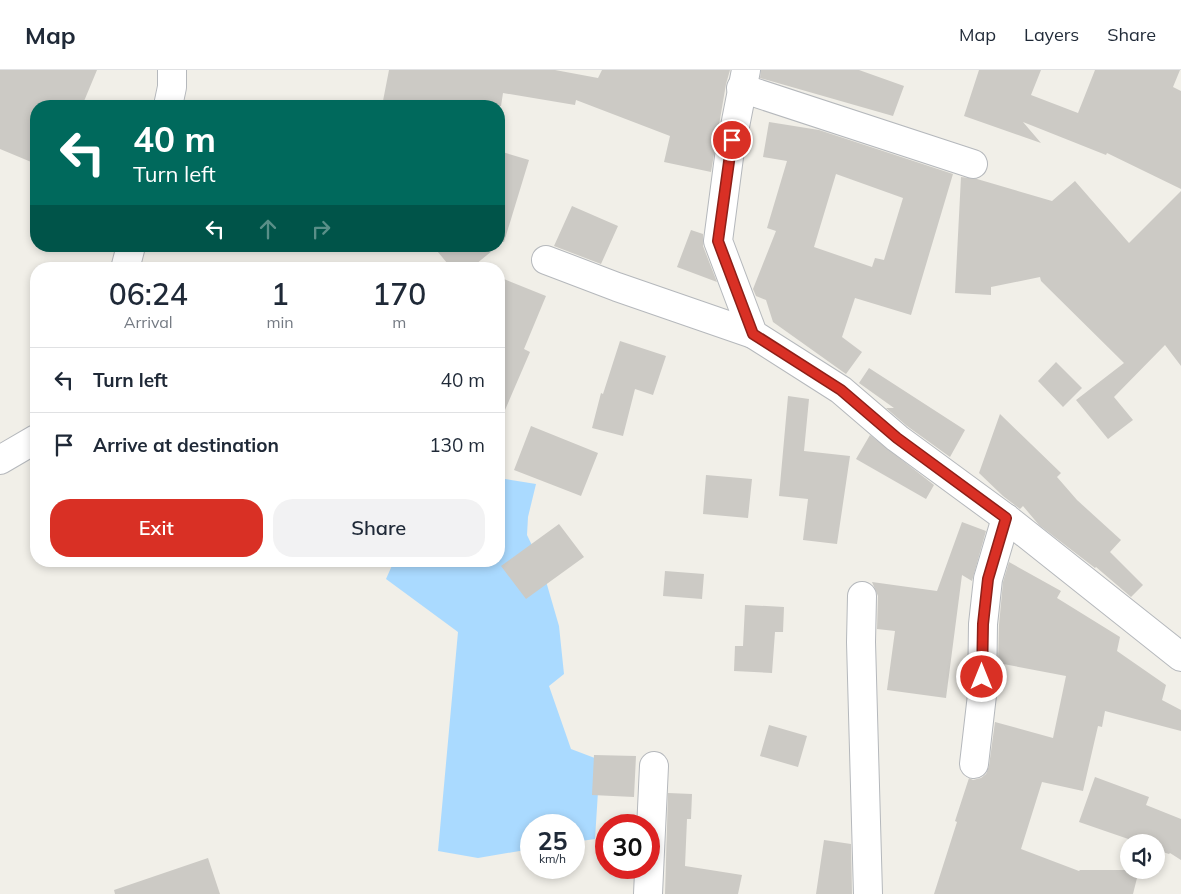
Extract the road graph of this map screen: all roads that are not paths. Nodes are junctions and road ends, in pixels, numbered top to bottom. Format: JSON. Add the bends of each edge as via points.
{"nodes":[{"id":1,"x":172,"y":70,"type":"edge"},
{"id":2,"x":743,"y":79,"type":"edge"},
{"id":3,"x":169,"y":100,"type":"edge"},
{"id":4,"x":973,"y":164,"type":"dead end"},
{"id":5,"x":546,"y":260,"type":"dead end"},
{"id":6,"x":753,"y":334,"type":"junction"},
{"id":7,"x":30,"y":442,"type":"edge"},
{"id":8,"x":0,"y":460,"type":"edge"},
{"id":9,"x":1006,"y":518,"type":"junction"},
{"id":10,"x":862,"y":596,"type":"dead end"},
{"id":11,"x":1181,"y":658,"type":"edge"},
{"id":12,"x":974,"y":764,"type":"dead end"},
{"id":13,"x":654,"y":766,"type":"dead end"},
{"id":14,"x":648,"y":894,"type":"edge"},
{"id":15,"x":868,"y":894,"type":"edge"}],
"edges":[{"from":1,"to":3,"type":"street"},
{"from":2,"to":4,"type":"street"},
{"from":2,"to":6,"type":"street","via":[[728,157],[718,241]]},
{"from":5,"to":6,"type":"street"},
{"from":6,"to":9,"type":"street","via":[[841,390],[897,438]]},
{"from":7,"to":8,"type":"street"},
{"from":9,"to":11,"type":"street"},
{"from":9,"to":12,"type":"street","via":[[988,579],[983,624],[982,694]]},
{"from":10,"to":15,"type":"street"},
{"from":13,"to":14,"type":"street"}]}
